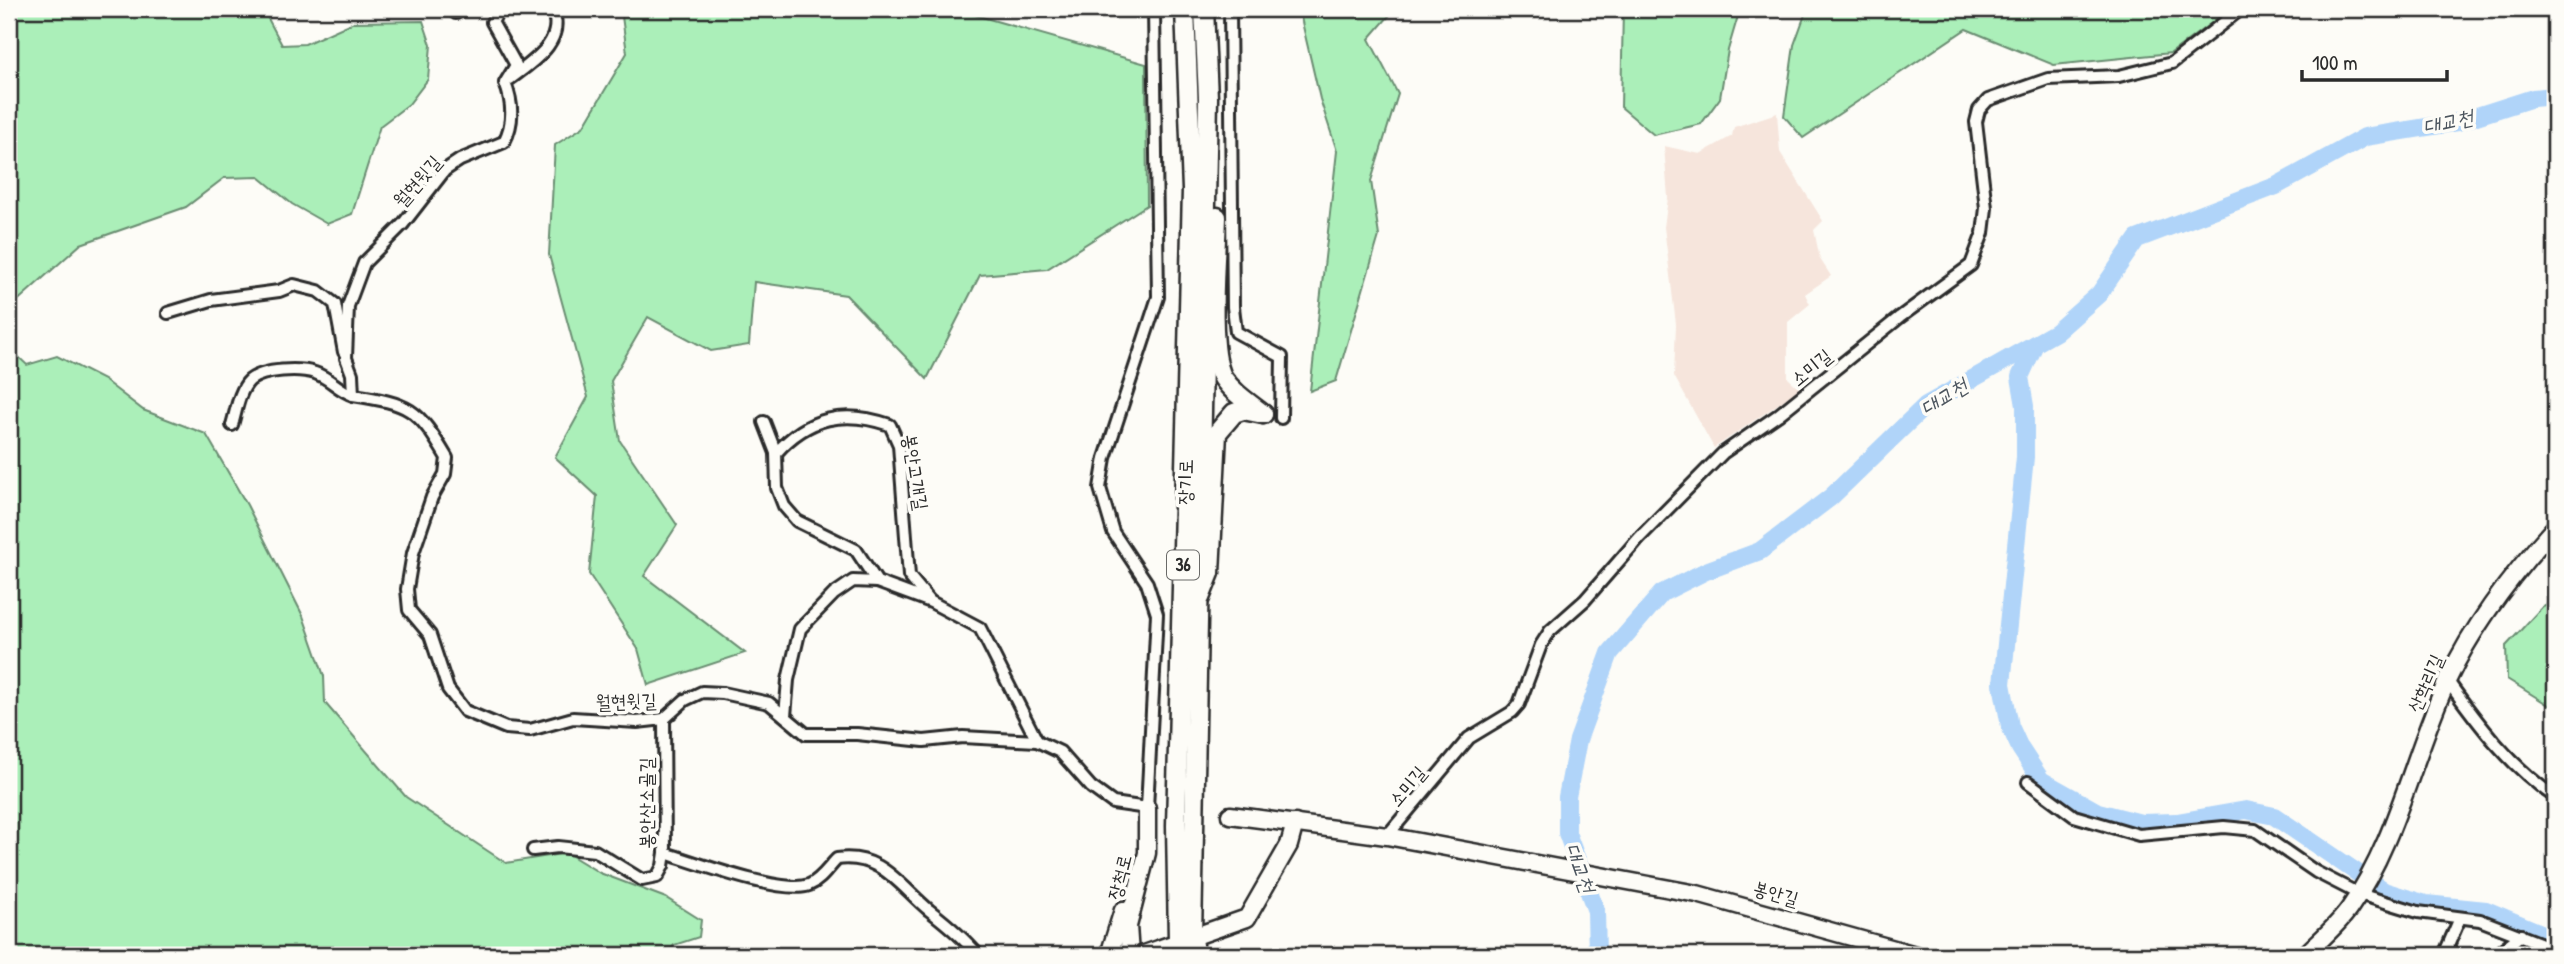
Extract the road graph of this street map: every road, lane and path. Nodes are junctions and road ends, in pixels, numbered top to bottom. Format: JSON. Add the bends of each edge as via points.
{"nodes":[{"id":1,"x":500,"y":9,"type":"edge"},
{"id":2,"x":552,"y":9,"type":"edge"},
{"id":3,"x":1154,"y":9,"type":"edge"},
{"id":4,"x":1175,"y":9,"type":"edge"},
{"id":5,"x":1185,"y":9,"type":"edge"},
{"id":6,"x":1204,"y":9,"type":"edge"},
{"id":7,"x":1215,"y":9,"type":"edge"},
{"id":8,"x":1230,"y":9,"type":"edge"},
{"id":9,"x":2241,"y":9,"type":"edge"},
{"id":10,"x":1186,"y":70,"type":"junction"},
{"id":11,"x":505,"y":83,"type":"junction"},
{"id":12,"x":1209,"y":98,"type":"junction"},
{"id":13,"x":1206,"y":163,"type":"junction"},
{"id":14,"x":168,"y":313,"type":"dead end"},
{"id":15,"x":346,"y":358,"type":"junction"},
{"id":16,"x":353,"y":395,"type":"junction"},
{"id":17,"x":1280,"y":418,"type":"dead end"},
{"id":18,"x":764,"y":422,"type":"dead end"},
{"id":19,"x":232,"y":425,"type":"dead end"},
{"id":20,"x":776,"y":453,"type":"junction"},
{"id":21,"x":2555,"y":527,"type":"edge"},
{"id":22,"x":877,"y":582,"type":"junction"},
{"id":23,"x":931,"y":602,"type":"junction"},
{"id":24,"x":1196,"y":604,"type":"junction"},
{"id":25,"x":2448,"y":680,"type":"junction"},
{"id":26,"x":785,"y":716,"type":"junction"},
{"id":27,"x":664,"y":719,"type":"junction"},
{"id":28,"x":1037,"y":741,"type":"junction"},
{"id":29,"x":2028,"y":782,"type":"dead end"},
{"id":30,"x":2555,"y":797,"type":"edge"},
{"id":31,"x":1147,"y":808,"type":"junction"},
{"id":32,"x":1230,"y":815,"type":"dead end"},
{"id":33,"x":1295,"y":823,"type":"junction"},
{"id":34,"x":1387,"y":836,"type":"junction"},
{"id":35,"x":533,"y":850,"type":"dead end"},
{"id":36,"x":665,"y":853,"type":"junction"},
{"id":37,"x":1147,"y":853,"type":"junction"},
{"id":38,"x":2363,"y":886,"type":"junction"},
{"id":39,"x":2460,"y":918,"type":"junction"},
{"id":40,"x":2521,"y":935,"type":"junction"},
{"id":41,"x":1186,"y":947,"type":"edge"},
{"id":42,"x":2555,"y":949,"type":"edge"},
{"id":43,"x":978,"y":955,"type":"edge"},
{"id":44,"x":1109,"y":955,"type":"edge"},
{"id":45,"x":1130,"y":955,"type":"edge"},
{"id":46,"x":1141,"y":955,"type":"edge"},
{"id":47,"x":1916,"y":955,"type":"edge"},
{"id":48,"x":2305,"y":955,"type":"edge"},
{"id":49,"x":2444,"y":955,"type":"edge"},
{"id":50,"x":2495,"y":955,"type":"edge"}],
"edges":[{"from":1,"to":11,"type":"street","name":"월현윗길","via":[[492,22],[516,65]]},
{"from":2,"to":11,"type":"street","via":[[556,22],[550,45]]},
{"from":3,"to":31,"type":"street","via":[[1158,296],[1105,458],[1100,488],[1113,533],[1147,583],[1157,614]]},
{"from":4,"to":10,"type":"main road","via":[[1176,59]]},
{"from":5,"to":10,"type":"main road","name":"장기로","number":"36"},
{"from":6,"to":12,"type":"main road","name":"장기로","number":"36"},
{"from":7,"to":12,"type":"main road","via":[[1216,71]]},
{"from":8,"to":17,"type":"street","via":[[1236,332],[1282,357]]},
{"from":9,"to":34,"type":"street","name":"소미길","via":[[2172,63],[2119,76],[2048,79],[1988,100],[1976,122],[1986,208],[1971,265],[1723,453],[1586,600],[1550,631],[1519,704],[1469,738]]},
{"from":10,"to":41,"type":"main road","name":"장기로","number":"36","via":[[1192,190],[1176,826]]},
{"from":11,"to":15,"type":"street","name":"월현윗길","via":[[511,110],[510,131],[504,142],[445,170],[364,263],[348,306]]},
{"from":12,"to":13,"type":"main road","name":"장기로","number":"36"},
{"from":13,"to":24,"type":"main road","name":"장기로","number":"36"},
{"from":13,"to":24,"type":"main road","via":[[1217,193],[1215,329],[1219,369],[1233,390],[1263,414],[1234,413],[1217,433],[1210,573]]},
{"from":14,"to":15,"type":"street","name":"월현윗길","via":[[211,300],[294,285],[309,287],[335,304]]},
{"from":15,"to":16,"type":"street","name":"월현윗길"},
{"from":16,"to":19,"type":"street","name":"월현윗길","via":[[338,391],[316,373],[262,375],[250,380]]},
{"from":16,"to":27,"type":"street","name":"월현윗길","via":[[412,409],[447,458],[445,474],[412,553],[408,610],[430,635],[448,689],[465,711],[506,728],[530,730],[573,718]]},
{"from":18,"to":20,"type":"street"},
{"from":20,"to":22,"type":"street","via":[[777,488],[784,506],[797,521],[856,550]]},
{"from":20,"to":23,"type":"street","name":"봉안고개길","via":[[793,434],[822,419],[857,418],[890,425],[899,445],[909,576]]},
{"from":21,"to":25,"type":"street","name":"산학리길","via":[[2481,623]]},
{"from":22,"to":23,"type":"street","name":"봉안고개길"},
{"from":22,"to":26,"type":"street","via":[[853,581],[800,629]]},
{"from":23,"to":28,"type":"street","name":"봉안고개길","via":[[980,628]]},
{"from":24,"to":41,"type":"main road","name":"장기로","number":"36"},
{"from":25,"to":30,"type":"street","via":[[2483,730],[2527,777]]},
{"from":25,"to":38,"type":"street","name":"산학리길","via":[[2394,821]]},
{"from":26,"to":27,"type":"street","name":"월현윗길","via":[[769,702],[702,692]]},
{"from":26,"to":28,"type":"street","name":"월현윗길","via":[[806,734]]},
{"from":27,"to":36,"type":"street","name":"봉안산소골길"},
{"from":28,"to":31,"type":"street","name":"월현윗길","via":[[1060,752],[1091,787],[1113,803]]},
{"from":29,"to":38,"type":"street","via":[[2074,816],[2139,835],[2224,827],[2255,830],[2316,872]]},
{"from":31,"to":37,"type":"street","name":"장척로"},
{"from":32,"to":33,"type":"street"},
{"from":33,"to":34,"type":"street"},
{"from":33,"to":41,"type":"street","via":[[1289,845],[1247,918]]},
{"from":34,"to":47,"type":"street","name":"봉안길","via":[[1742,905]]},
{"from":35,"to":36,"type":"street","name":"봉안산소골길","via":[[596,851],[642,880],[657,877]]},
{"from":36,"to":43,"type":"street","via":[[764,883],[794,887],[821,878],[837,859],[865,859],[883,866]]},
{"from":37,"to":44,"type":"street"},
{"from":37,"to":45,"type":"street","name":"장척로","via":[[1128,926]]},
{"from":38,"to":39,"type":"street","via":[[2418,912]]},
{"from":38,"to":48,"type":"street","name":"산학리길","via":[[2347,912]]},
{"from":39,"to":40,"type":"street"},
{"from":39,"to":49,"type":"street"},
{"from":40,"to":42,"type":"street"},
{"from":40,"to":50,"type":"street"},
{"from":41,"to":46,"type":"street"}]}
